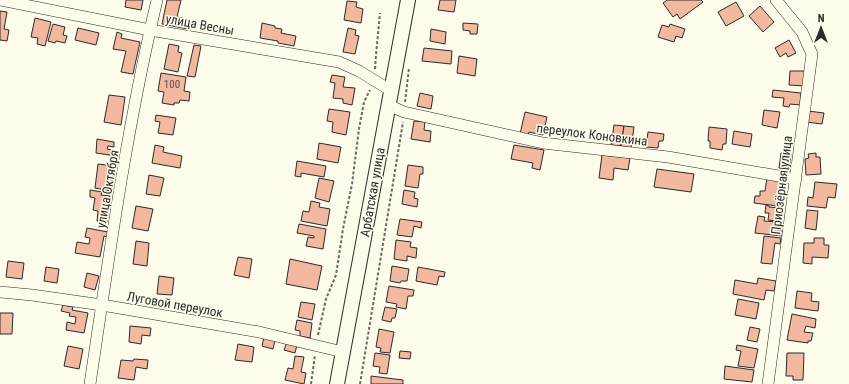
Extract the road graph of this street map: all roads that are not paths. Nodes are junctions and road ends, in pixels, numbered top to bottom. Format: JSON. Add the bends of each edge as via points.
{"nodes":[{"id":1,"x":0,"y":0,"type":"edge"},
{"id":2,"x":157,"y":0,"type":"edge"},
{"id":3,"x":408,"y":0,"type":"edge"},
{"id":4,"x":776,"y":0,"type":"edge"},
{"id":5,"x":150,"y":30,"type":"junction"},
{"id":6,"x":390,"y":90,"type":"junction"},
{"id":7,"x":388,"y":105,"type":"junction"},
{"id":8,"x":796,"y":179,"type":"junction"},
{"id":9,"x":0,"y":292,"type":"edge"},
{"id":10,"x":102,"y":305,"type":"junction"},
{"id":11,"x":343,"y":352,"type":"junction"},
{"id":12,"x":90,"y":384,"type":"edge"},
{"id":13,"x":336,"y":384,"type":"edge"},
{"id":14,"x":768,"y":384,"type":"edge"}],
"edges":[{"from":1,"to":5,"type":"street","name":"улица Весны"},
{"from":2,"to":5,"type":"street","name":"улица Октября"},
{"from":3,"to":6,"type":"main road","name":"Арбатская улица"},
{"from":4,"to":8,"type":"street","name":"Приозёрная улица","via":[[802,32],[812,54]]},
{"from":5,"to":6,"type":"street","name":"улица Весны","via":[[338,62],[359,71]]},
{"from":5,"to":10,"type":"street","name":"улица Октября"},
{"from":6,"to":7,"type":"main road","name":"Арбатская улица"},
{"from":7,"to":8,"type":"street","name":"переулок Коновкина","via":[[404,112],[543,143],[668,157]]},
{"from":7,"to":11,"type":"main road","name":"Арбатская улица"},
{"from":8,"to":14,"type":"street","name":"Приозёрная улица"},
{"from":9,"to":10,"type":"street","name":"Луговой переулок"},
{"from":10,"to":11,"type":"street","name":"Луговой переулок","via":[[258,332]]},
{"from":10,"to":12,"type":"street","name":"улица Октября"},
{"from":11,"to":13,"type":"main road","name":"Арбатская улица"}]}
